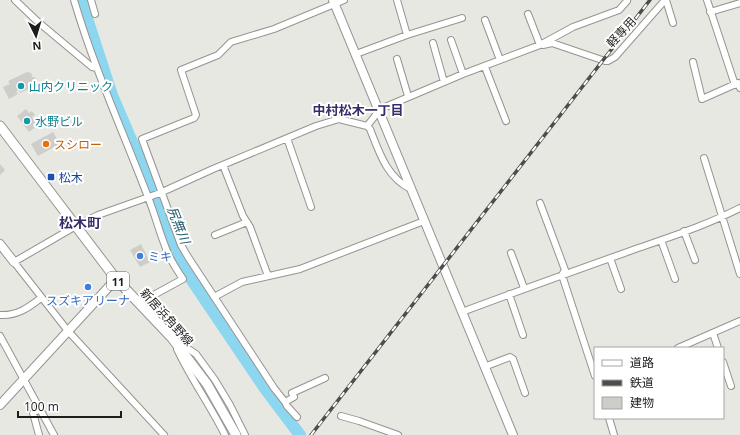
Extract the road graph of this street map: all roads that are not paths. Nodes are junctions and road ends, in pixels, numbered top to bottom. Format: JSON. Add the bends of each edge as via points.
{"nodes":[{"id":1,"x":15,"y":0,"type":"edge"},
{"id":2,"x":74,"y":0,"type":"edge"},
{"id":3,"x":91,"y":0,"type":"edge"},
{"id":4,"x":344,"y":0,"type":"edge"},
{"id":5,"x":398,"y":0,"type":"edge"},
{"id":6,"x":666,"y":0,"type":"edge"},
{"id":7,"x":707,"y":0,"type":"edge"},
{"id":8,"x":627,"y":1,"type":"dead end"},
{"id":9,"x":333,"y":2,"type":"edge"},
{"id":10,"x":740,"y":3,"type":"edge"},
{"id":11,"x":710,"y":12,"type":"junction"},
{"id":12,"x":95,"y":14,"type":"dead end"},
{"id":13,"x":528,"y":14,"type":"dead end"},
{"id":14,"x":462,"y":18,"type":"dead end"},
{"id":15,"x":485,"y":20,"type":"dead end"},
{"id":16,"x":673,"y":23,"type":"dead end"},
{"id":17,"x":408,"y":35,"type":"junction"},
{"id":18,"x":452,"y":40,"type":"dead end"},
{"id":19,"x":433,"y":43,"type":"dead end"},
{"id":20,"x":540,"y":45,"type":"junction"},
{"id":21,"x":356,"y":54,"type":"junction"},
{"id":22,"x":397,"y":59,"type":"dead end"},
{"id":23,"x":500,"y":60,"type":"junction"},
{"id":24,"x":692,"y":62,"type":"dead end"},
{"id":25,"x":485,"y":67,"type":"junction"},
{"id":26,"x":96,"y":68,"type":"junction"},
{"id":27,"x":463,"y":74,"type":"junction"},
{"id":28,"x":444,"y":82,"type":"junction"},
{"id":29,"x":738,"y":87,"type":"edge"},
{"id":30,"x":408,"y":96,"type":"junction"},
{"id":31,"x":378,"y":110,"type":"junction"},
{"id":32,"x":506,"y":121,"type":"dead end"},
{"id":33,"x":0,"y":126,"type":"edge"},
{"id":34,"x":367,"y":126,"type":"junction"},
{"id":35,"x":287,"y":138,"type":"junction"},
{"id":36,"x":704,"y":158,"type":"dead end"},
{"id":37,"x":223,"y":165,"type":"junction"},
{"id":38,"x":411,"y":190,"type":"junction"},
{"id":39,"x":161,"y":192,"type":"junction"},
{"id":40,"x":149,"y":197,"type":"junction"},
{"id":41,"x":540,"y":203,"type":"dead end"},
{"id":42,"x":311,"y":207,"type":"dead end"},
{"id":43,"x":740,"y":208,"type":"edge"},
{"id":44,"x":723,"y":217,"type":"junction"},
{"id":45,"x":424,"y":221,"type":"junction"},
{"id":46,"x":247,"y":222,"type":"junction"},
{"id":47,"x":76,"y":226,"type":"junction"},
{"id":48,"x":684,"y":231,"type":"junction"},
{"id":49,"x":215,"y":235,"type":"dead end"},
{"id":50,"x":661,"y":240,"type":"junction"},
{"id":51,"x":0,"y":244,"type":"edge"},
{"id":52,"x":511,"y":253,"type":"dead end"},
{"id":53,"x":610,"y":258,"type":"junction"},
{"id":54,"x":695,"y":260,"type":"dead end"},
{"id":55,"x":14,"y":262,"type":"junction"},
{"id":56,"x":738,"y":264,"type":"edge"},
{"id":57,"x":740,"y":274,"type":"edge"},
{"id":58,"x":562,"y":275,"type":"junction"},
{"id":59,"x":268,"y":276,"type":"junction"},
{"id":60,"x":116,"y":279,"type":"junction"},
{"id":61,"x":675,"y":279,"type":"dead end"},
{"id":62,"x":524,"y":288,"type":"junction"},
{"id":63,"x":621,"y":289,"type":"dead end"},
{"id":64,"x":509,"y":294,"type":"junction"},
{"id":65,"x":214,"y":297,"type":"junction"},
{"id":66,"x":41,"y":298,"type":"junction"},
{"id":67,"x":139,"y":303,"type":"junction"},
{"id":68,"x":462,"y":312,"type":"junction"},
{"id":69,"x":0,"y":315,"type":"edge"},
{"id":70,"x":740,"y":321,"type":"edge"},
{"id":71,"x":68,"y":331,"type":"junction"},
{"id":72,"x":713,"y":333,"type":"junction"},
{"id":73,"x":523,"y":335,"type":"dead end"},
{"id":74,"x":0,"y":336,"type":"edge"},
{"id":75,"x":172,"y":338,"type":"junction"},
{"id":76,"x":680,"y":347,"type":"edge"},
{"id":77,"x":718,"y":347,"type":"edge"},
{"id":78,"x":724,"y":365,"type":"edge"},
{"id":79,"x":484,"y":367,"type":"junction"},
{"id":80,"x":594,"y":373,"type":"edge"},
{"id":81,"x":325,"y":378,"type":"dead end"},
{"id":82,"x":24,"y":379,"type":"junction"},
{"id":83,"x":731,"y":386,"type":"dead end"},
{"id":84,"x":525,"y":393,"type":"dead end"},
{"id":85,"x":285,"y":402,"type":"junction"},
{"id":86,"x":0,"y":405,"type":"edge"},
{"id":87,"x":40,"y":409,"type":"junction"},
{"id":88,"x":341,"y":416,"type":"dead end"},
{"id":89,"x":297,"y":417,"type":"dead end"},
{"id":90,"x":609,"y":419,"type":"edge"},
{"id":91,"x":39,"y":435,"type":"edge"},
{"id":92,"x":54,"y":435,"type":"edge"},
{"id":93,"x":164,"y":435,"type":"edge"},
{"id":94,"x":225,"y":435,"type":"edge"},
{"id":95,"x":236,"y":435,"type":"edge"},
{"id":96,"x":245,"y":435,"type":"edge"},
{"id":97,"x":398,"y":435,"type":"edge"},
{"id":98,"x":513,"y":435,"type":"edge"},
{"id":99,"x":614,"y":435,"type":"edge"}],
"edges":[{"from":1,"to":26,"type":"street","via":[[37,22]]},
{"from":2,"to":26,"type":"street"},
{"from":3,"to":12,"type":"street"},
{"from":4,"to":9,"type":"street"},
{"from":5,"to":17,"type":"street"},
{"from":6,"to":16,"type":"street"},
{"from":6,"to":20,"type":"street","name":"軽専用","via":[[615,57],[608,61],[552,44]]},
{"from":7,"to":11,"type":"street"},
{"from":8,"to":20,"type":"street","via":[[619,10],[573,27]]},
{"from":9,"to":21,"type":"street"},
{"from":9,"to":39,"type":"street","via":[[274,28],[231,42],[218,55],[181,70],[196,115],[142,139]]},
{"from":10,"to":11,"type":"street"},
{"from":11,"to":29,"type":"street"},
{"from":13,"to":20,"type":"street"},
{"from":14,"to":17,"type":"street"},
{"from":15,"to":23,"type":"street"},
{"from":17,"to":21,"type":"street"},
{"from":18,"to":27,"type":"street"},
{"from":19,"to":28,"type":"street"},
{"from":20,"to":23,"type":"street"},
{"from":21,"to":31,"type":"street"},
{"from":22,"to":30,"type":"street"},
{"from":23,"to":25,"type":"street"},
{"from":24,"to":29,"type":"street","via":[[702,99]]},
{"from":25,"to":27,"type":"street"},
{"from":25,"to":32,"type":"street"},
{"from":26,"to":40,"type":"street"},
{"from":27,"to":28,"type":"street"},
{"from":28,"to":30,"type":"street"},
{"from":30,"to":31,"type":"street"},
{"from":31,"to":34,"type":"street"},
{"from":31,"to":38,"type":"street"},
{"from":33,"to":47,"type":"main road","name":"新居浜角野線","number":"11"},
{"from":34,"to":35,"type":"street","via":[[338,119]]},
{"from":34,"to":38,"type":"street","via":[[385,165],[394,178]]},
{"from":35,"to":37,"type":"street"},
{"from":35,"to":42,"type":"street"},
{"from":36,"to":44,"type":"street"},
{"from":37,"to":39,"type":"street"},
{"from":37,"to":46,"type":"street"},
{"from":38,"to":45,"type":"street"},
{"from":39,"to":40,"type":"street"},
{"from":39,"to":65,"type":"street","via":[[181,245]]},
{"from":40,"to":47,"type":"street","via":[[98,215]]},
{"from":40,"to":67,"type":"street","via":[[170,258],[183,279]]},
{"from":41,"to":58,"type":"street","via":[[566,270]]},
{"from":43,"to":44,"type":"street"},
{"from":44,"to":48,"type":"street"},
{"from":44,"to":56,"type":"street"},
{"from":45,"to":59,"type":"street","via":[[300,269]]},
{"from":45,"to":68,"type":"street"},
{"from":46,"to":49,"type":"street"},
{"from":46,"to":59,"type":"street"},
{"from":47,"to":55,"type":"street"},
{"from":47,"to":60,"type":"main road","name":"新居浜角野線","number":"11"},
{"from":48,"to":50,"type":"street"},
{"from":48,"to":54,"type":"street"},
{"from":50,"to":53,"type":"street"},
{"from":50,"to":61,"type":"street"},
{"from":51,"to":55,"type":"street"},
{"from":52,"to":62,"type":"street"},
{"from":53,"to":58,"type":"street"},
{"from":53,"to":63,"type":"street"},
{"from":55,"to":66,"type":"street"},
{"from":56,"to":57,"type":"street"},
{"from":58,"to":62,"type":"street"},
{"from":58,"to":80,"type":"street"},
{"from":59,"to":65,"type":"street","via":[[242,282]]},
{"from":60,"to":67,"type":"main road","name":"新居浜角野線","number":"11"},
{"from":60,"to":71,"type":"street"},
{"from":62,"to":64,"type":"street"},
{"from":64,"to":68,"type":"street"},
{"from":64,"to":73,"type":"street"},
{"from":65,"to":85,"type":"street"},
{"from":66,"to":69,"type":"street","via":[[16,314]]},
{"from":66,"to":71,"type":"street"},
{"from":67,"to":75,"type":"main road","name":"新居浜角野線","number":"11"},
{"from":68,"to":79,"type":"street"},
{"from":70,"to":72,"type":"street"},
{"from":71,"to":82,"type":"street"},
{"from":71,"to":93,"type":"street"},
{"from":72,"to":76,"type":"street"},
{"from":72,"to":77,"type":"street"},
{"from":74,"to":82,"type":"street"},
{"from":75,"to":94,"type":"street"},
{"from":75,"to":95,"type":"main road","name":"新居浜角野線","number":"11","via":[[207,384]]},
{"from":75,"to":96,"type":"street","via":[[196,354],[215,380]]},
{"from":78,"to":83,"type":"street"},
{"from":79,"to":84,"type":"street","via":[[510,357]]},
{"from":79,"to":98,"type":"street"},
{"from":81,"to":85,"type":"street","via":[[292,393],[294,397]]},
{"from":82,"to":86,"type":"street"},
{"from":82,"to":87,"type":"street"},
{"from":85,"to":89,"type":"street"},
{"from":87,"to":91,"type":"street","via":[[33,413]]},
{"from":87,"to":92,"type":"street"},
{"from":88,"to":97,"type":"street"},
{"from":90,"to":99,"type":"street"}]}
